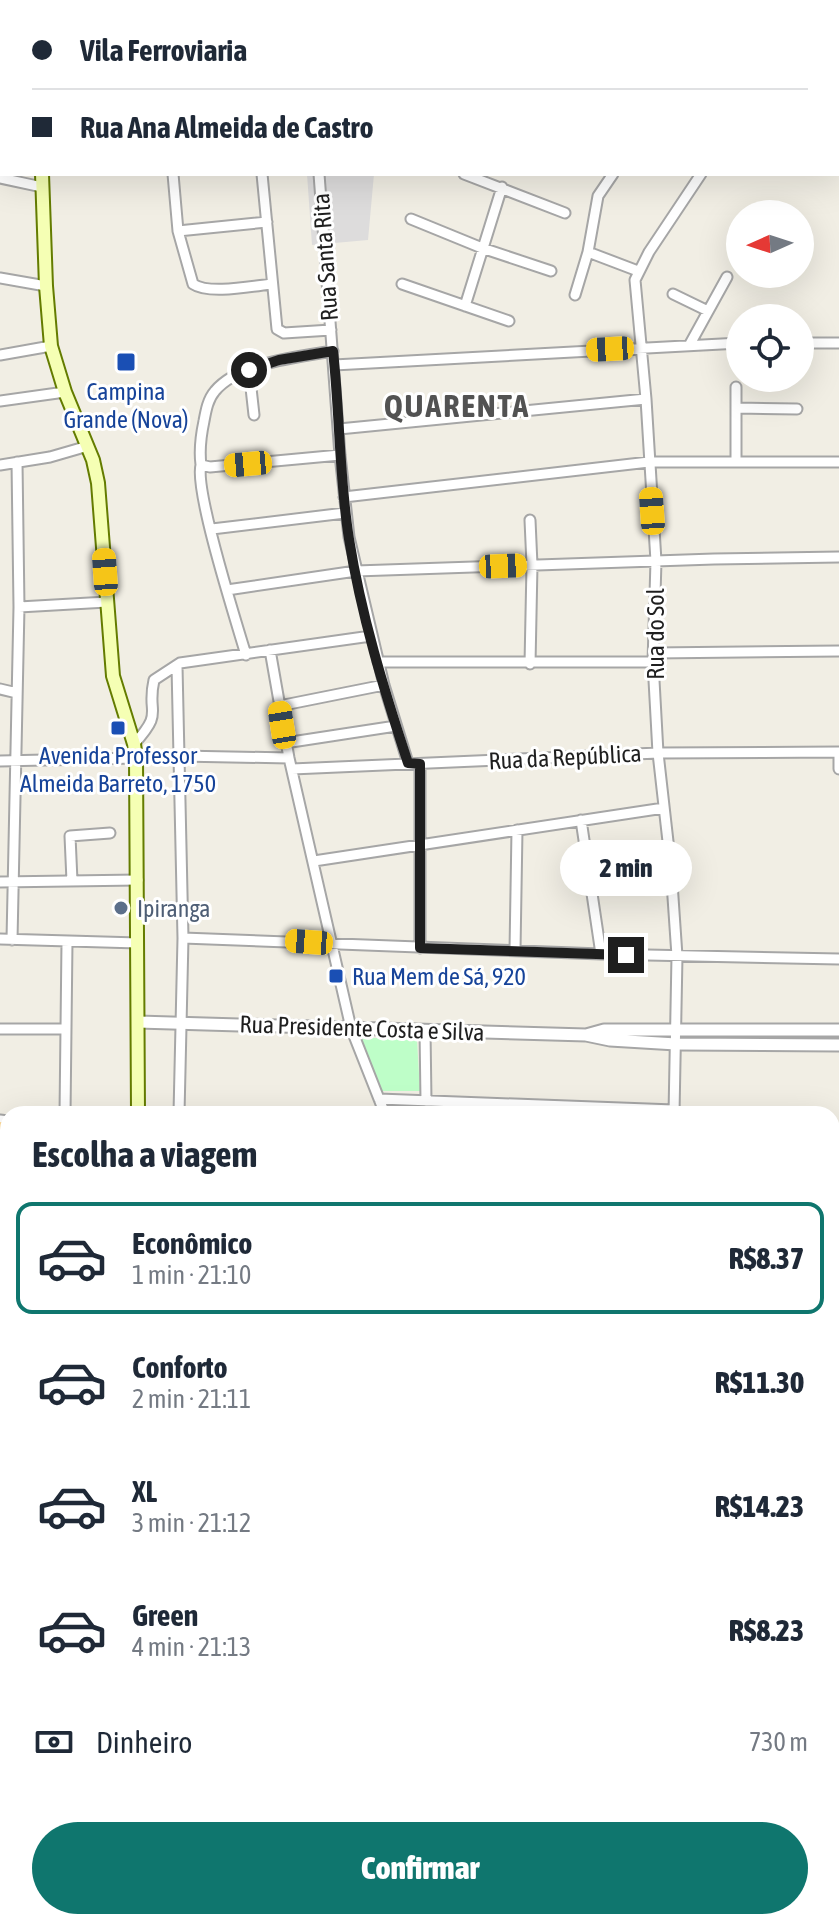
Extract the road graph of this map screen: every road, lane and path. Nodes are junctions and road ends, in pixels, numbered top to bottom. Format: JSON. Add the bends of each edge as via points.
{"nodes":[{"id":1,"x":173,"y":176,"type":"edge"},
{"id":2,"x":262,"y":176,"type":"edge"},
{"id":3,"x":319,"y":176,"type":"edge"},
{"id":4,"x":612,"y":176,"type":"edge"},
{"id":5,"x":700,"y":176,"type":"edge"},
{"id":6,"x":484,"y":177,"type":"edge"},
{"id":7,"x":0,"y":178,"type":"edge"},
{"id":8,"x":42,"y":180,"type":"edge"},
{"id":9,"x":502,"y":187,"type":"junction"},
{"id":10,"x":565,"y":213,"type":"dead end"},
{"id":11,"x":411,"y":219,"type":"dead end"},
{"id":12,"x":267,"y":222,"type":"junction"},
{"id":13,"x":178,"y":231,"type":"junction"},
{"id":14,"x":482,"y":248,"type":"junction"},
{"id":15,"x":588,"y":252,"type":"junction"},
{"id":16,"x":551,"y":271,"type":"dead end"},
{"id":17,"x":638,"y":271,"type":"junction"},
{"id":18,"x":0,"y":278,"type":"edge"},
{"id":19,"x":726,"y":279,"type":"edge"},
{"id":20,"x":272,"y":284,"type":"junction"},
{"id":21,"x":402,"y":284,"type":"dead end"},
{"id":22,"x":46,"y":286,"type":"junction"},
{"id":23,"x":673,"y":294,"type":"dead end"},
{"id":24,"x":575,"y":295,"type":"dead end"},
{"id":25,"x":465,"y":306,"type":"junction"},
{"id":26,"x":708,"y":311,"type":"junction"},
{"id":27,"x":509,"y":321,"type":"dead end"},
{"id":28,"x":331,"y":330,"type":"junction"},
{"id":29,"x":726,"y":343,"type":"edge"},
{"id":30,"x":814,"y":343,"type":"edge"},
{"id":31,"x":839,"y":343,"type":"edge"},
{"id":32,"x":690,"y":344,"type":"junction"},
{"id":33,"x":51,"y":346,"type":"junction"},
{"id":34,"x":640,"y":347,"type":"junction"},
{"id":35,"x":333,"y":351,"type":"junction"},
{"id":36,"x":0,"y":355,"type":"edge"},
{"id":37,"x":334,"y":365,"type":"junction"},
{"id":38,"x":249,"y":370,"type":"junction"},
{"id":39,"x":65,"y":392,"type":"junction"},
{"id":40,"x":736,"y":392,"type":"edge"},
{"id":41,"x":646,"y":399,"type":"junction"},
{"id":42,"x":0,"y":401,"type":"edge"},
{"id":43,"x":738,"y":408,"type":"junction"},
{"id":44,"x":797,"y":409,"type":"dead end"},
{"id":45,"x":254,"y":415,"type":"dead end"},
{"id":46,"x":339,"y":429,"type":"junction"},
{"id":47,"x":88,"y":446,"type":"junction"},
{"id":48,"x":340,"y":455,"type":"junction"},
{"id":49,"x":736,"y":461,"type":"junction"},
{"id":50,"x":17,"y":462,"type":"junction"},
{"id":51,"x":200,"y":462,"type":"junction"},
{"id":52,"x":649,"y":462,"type":"junction"},
{"id":53,"x":839,"y":462,"type":"edge"},
{"id":54,"x":0,"y":465,"type":"edge"},
{"id":55,"x":344,"y":497,"type":"junction"},
{"id":56,"x":345,"y":513,"type":"junction"},
{"id":57,"x":530,"y":520,"type":"dead end"},
{"id":58,"x":212,"y":529,"type":"junction"},
{"id":59,"x":839,"y":557,"type":"edge"},
{"id":60,"x":656,"y":561,"type":"junction"},
{"id":61,"x":532,"y":565,"type":"junction"},
{"id":62,"x":356,"y":571,"type":"junction"},
{"id":63,"x":227,"y":590,"type":"junction"},
{"id":64,"x":107,"y":602,"type":"junction"},
{"id":65,"x":19,"y":607,"type":"junction"},
{"id":66,"x":371,"y":636,"type":"junction"},
{"id":67,"x":270,"y":650,"type":"junction"},
{"id":68,"x":839,"y":651,"type":"edge"},
{"id":69,"x":246,"y":655,"type":"junction"},
{"id":70,"x":654,"y":658,"type":"junction"},
{"id":71,"x":378,"y":662,"type":"junction"},
{"id":72,"x":530,"y":664,"type":"junction"},
{"id":73,"x":177,"y":666,"type":"junction"},
{"id":74,"x":384,"y":685,"type":"junction"},
{"id":75,"x":0,"y":689,"type":"edge"},
{"id":76,"x":17,"y":693,"type":"junction"},
{"id":77,"x":279,"y":706,"type":"junction"},
{"id":78,"x":396,"y":726,"type":"junction"},
{"id":79,"x":285,"y":743,"type":"junction"},
{"id":80,"x":134,"y":744,"type":"junction"},
{"id":81,"x":839,"y":752,"type":"edge"},
{"id":82,"x":658,"y":753,"type":"junction"},
{"id":83,"x":180,"y":756,"type":"junction"},
{"id":84,"x":136,"y":758,"type":"junction"},
{"id":85,"x":289,"y":758,"type":"junction"},
{"id":86,"x":0,"y":761,"type":"edge"},
{"id":87,"x":16,"y":761,"type":"junction"},
{"id":88,"x":408,"y":763,"type":"junction"},
{"id":89,"x":420,"y":764,"type":"junction"},
{"id":90,"x":292,"y":769,"type":"junction"},
{"id":91,"x":839,"y":769,"type":"edge"},
{"id":92,"x":664,"y":808,"type":"junction"},
{"id":93,"x":581,"y":820,"type":"junction"},
{"id":94,"x":0,"y":822,"type":"edge"},
{"id":95,"x":13,"y":823,"type":"junction"},
{"id":96,"x":517,"y":830,"type":"junction"},
{"id":97,"x":110,"y":833,"type":"dead end"},
{"id":98,"x":421,"y":845,"type":"junction"},
{"id":99,"x":314,"y":861,"type":"junction"},
{"id":100,"x":138,"y":880,"type":"junction"},
{"id":101,"x":72,"y":881,"type":"junction"},
{"id":102,"x":0,"y":882,"type":"edge"},
{"id":103,"x":12,"y":882,"type":"junction"},
{"id":104,"x":183,"y":938,"type":"junction"},
{"id":105,"x":0,"y":939,"type":"edge"},
{"id":106,"x":12,"y":940,"type":"junction"},
{"id":107,"x":67,"y":942,"type":"junction"},
{"id":108,"x":138,"y":943,"type":"junction"},
{"id":109,"x":334,"y":944,"type":"junction"},
{"id":110,"x":420,"y":948,"type":"junction"},
{"id":111,"x":515,"y":950,"type":"junction"},
{"id":112,"x":601,"y":954,"type":"junction"},
{"id":113,"x":677,"y":956,"type":"junction"},
{"id":114,"x":839,"y":959,"type":"edge"},
{"id":115,"x":138,"y":1022,"type":"junction"},
{"id":116,"x":181,"y":1023,"type":"junction"},
{"id":117,"x":351,"y":1028,"type":"junction"},
{"id":118,"x":0,"y":1029,"type":"edge"},
{"id":119,"x":66,"y":1029,"type":"junction"},
{"id":120,"x":425,"y":1030,"type":"junction"},
{"id":121,"x":839,"y":1030,"type":"edge"},
{"id":122,"x":676,"y":1031,"type":"junction"},
{"id":123,"x":586,"y":1035,"type":"junction"},
{"id":124,"x":676,"y":1044,"type":"junction"},
{"id":125,"x":839,"y":1045,"type":"edge"},
{"id":126,"x":379,"y":1099,"type":"junction"},
{"id":127,"x":426,"y":1101,"type":"junction"},
{"id":128,"x":65,"y":1106,"type":"edge"},
{"id":129,"x":138,"y":1106,"type":"edge"},
{"id":130,"x":179,"y":1106,"type":"edge"},
{"id":131,"x":382,"y":1106,"type":"edge"},
{"id":132,"x":451,"y":1106,"type":"edge"},
{"id":133,"x":674,"y":1106,"type":"edge"}],
"edges":[{"from":1,"to":13,"type":"street"},
{"from":2,"to":12,"type":"street"},
{"from":3,"to":28,"type":"street","name":"Rua Santa Rita"},
{"from":4,"to":15,"type":"street","via":[[598,196]]},
{"from":5,"to":17,"type":"street"},
{"from":6,"to":9,"type":"street"},
{"from":7,"to":8,"type":"street"},
{"from":8,"to":22,"type":"main road"},
{"from":9,"to":10,"type":"street"},
{"from":9,"to":14,"type":"street"},
{"from":11,"to":14,"type":"street"},
{"from":12,"to":13,"type":"street"},
{"from":12,"to":20,"type":"street"},
{"from":13,"to":20,"type":"street","via":[[193,284]]},
{"from":14,"to":16,"type":"street"},
{"from":14,"to":25,"type":"street"},
{"from":15,"to":17,"type":"street"},
{"from":15,"to":24,"type":"street"},
{"from":17,"to":34,"type":"street","name":"Rua do Sol"},
{"from":18,"to":22,"type":"street"},
{"from":19,"to":26,"type":"street"},
{"from":20,"to":28,"type":"street","via":[[280,332]]},
{"from":21,"to":25,"type":"street"},
{"from":22,"to":33,"type":"main road"},
{"from":23,"to":26,"type":"street"},
{"from":25,"to":27,"type":"street"},
{"from":26,"to":32,"type":"street"},
{"from":28,"to":35,"type":"street","name":"Rua Santa Rita"},
{"from":29,"to":32,"type":"street"},
{"from":30,"to":31,"type":"street"},
{"from":32,"to":34,"type":"street"},
{"from":33,"to":36,"type":"street"},
{"from":33,"to":39,"type":"main road"},
{"from":34,"to":37,"type":"street"},
{"from":34,"to":41,"type":"street","name":"Rua do Sol"},
{"from":35,"to":37,"type":"street","name":"Rua Santa Rita"},
{"from":35,"to":38,"type":"street"},
{"from":37,"to":46,"type":"street","name":"Rua Santa Rita"},
{"from":38,"to":45,"type":"street"},
{"from":38,"to":51,"type":"street","via":[[227,380],[209,400]]},
{"from":39,"to":42,"type":"street"},
{"from":39,"to":47,"type":"main road"},
{"from":40,"to":43,"type":"street"},
{"from":41,"to":46,"type":"street"},
{"from":41,"to":52,"type":"street","name":"Rua do Sol"},
{"from":43,"to":44,"type":"street"},
{"from":43,"to":49,"type":"street"},
{"from":46,"to":48,"type":"street","name":"Rua Santa Rita"},
{"from":47,"to":50,"type":"street"},
{"from":47,"to":64,"type":"main road","via":[[98,483]]},
{"from":48,"to":51,"type":"street","via":[[213,467]]},
{"from":48,"to":55,"type":"street","name":"Rua Santa Rita"},
{"from":49,"to":52,"type":"street"},
{"from":49,"to":53,"type":"street"},
{"from":50,"to":54,"type":"street"},
{"from":50,"to":65,"type":"street"},
{"from":51,"to":58,"type":"street"},
{"from":52,"to":55,"type":"street"},
{"from":52,"to":60,"type":"street","name":"Rua do Sol"},
{"from":55,"to":56,"type":"street","name":"Rua Santa Rita"},
{"from":56,"to":58,"type":"street"},
{"from":56,"to":62,"type":"street","name":"Rua Santa Rita"},
{"from":57,"to":61,"type":"street"},
{"from":58,"to":63,"type":"street"},
{"from":59,"to":60,"type":"street"},
{"from":60,"to":61,"type":"street"},
{"from":60,"to":70,"type":"street","name":"Rua do Sol"},
{"from":61,"to":62,"type":"street"},
{"from":61,"to":72,"type":"street"},
{"from":62,"to":63,"type":"street"},
{"from":62,"to":66,"type":"street","name":"Rua Santa Rita"},
{"from":63,"to":69,"type":"street"},
{"from":64,"to":65,"type":"street"},
{"from":64,"to":80,"type":"main road","via":[[113,676]]},
{"from":65,"to":76,"type":"street"},
{"from":66,"to":67,"type":"street"},
{"from":66,"to":71,"type":"street","name":"Rua Santa Rita"},
{"from":67,"to":69,"type":"street"},
{"from":67,"to":77,"type":"street"},
{"from":68,"to":70,"type":"street"},
{"from":69,"to":73,"type":"street"},
{"from":70,"to":72,"type":"street"},
{"from":70,"to":82,"type":"street","name":"Rua do Sol"},
{"from":71,"to":72,"type":"street"},
{"from":71,"to":74,"type":"street","name":"Rua Santa Rita"},
{"from":73,"to":80,"type":"street","via":[[154,680],[154,718]]},
{"from":73,"to":83,"type":"street"},
{"from":74,"to":77,"type":"street"},
{"from":74,"to":78,"type":"street","name":"Rua Santa Rita"},
{"from":75,"to":76,"type":"street"},
{"from":76,"to":87,"type":"street"},
{"from":77,"to":79,"type":"street"},
{"from":78,"to":79,"type":"street"},
{"from":78,"to":88,"type":"street","name":"Rua Santa Rita"},
{"from":79,"to":85,"type":"street"},
{"from":80,"to":84,"type":"main road"},
{"from":81,"to":82,"type":"street","name":"Rua da República"},
{"from":81,"to":91,"type":"street"},
{"from":82,"to":89,"type":"street","name":"Rua da República"},
{"from":82,"to":92,"type":"street","name":"Rua do Sol"},
{"from":83,"to":85,"type":"street"},
{"from":83,"to":104,"type":"street"},
{"from":84,"to":87,"type":"street"},
{"from":84,"to":100,"type":"main road"},
{"from":85,"to":90,"type":"street"},
{"from":86,"to":87,"type":"street"},
{"from":87,"to":95,"type":"street"},
{"from":88,"to":89,"type":"street","name":"Rua da República"},
{"from":88,"to":90,"type":"street","name":"Rua da República"},
{"from":89,"to":98,"type":"street"},
{"from":90,"to":99,"type":"street"},
{"from":92,"to":93,"type":"street"},
{"from":92,"to":113,"type":"street","name":"Rua do Sol"},
{"from":93,"to":96,"type":"street"},
{"from":93,"to":112,"type":"street"},
{"from":94,"to":95,"type":"street"},
{"from":95,"to":103,"type":"street"},
{"from":96,"to":98,"type":"street"},
{"from":96,"to":111,"type":"street"},
{"from":97,"to":101,"type":"street","via":[[70,836]]},
{"from":98,"to":99,"type":"street"},
{"from":98,"to":110,"type":"street"},
{"from":99,"to":109,"type":"street"},
{"from":100,"to":101,"type":"street"},
{"from":100,"to":108,"type":"main road"},
{"from":101,"to":103,"type":"street"},
{"from":102,"to":103,"type":"street"},
{"from":103,"to":106,"type":"street"},
{"from":104,"to":109,"type":"street"},
{"from":104,"to":116,"type":"street"},
{"from":105,"to":106,"type":"street"},
{"from":106,"to":107,"type":"street"},
{"from":107,"to":108,"type":"street"},
{"from":107,"to":119,"type":"street"},
{"from":108,"to":115,"type":"main road"},
{"from":109,"to":110,"type":"street"},
{"from":109,"to":117,"type":"street"},
{"from":110,"to":111,"type":"street"},
{"from":111,"to":112,"type":"street"},
{"from":112,"to":113,"type":"street"},
{"from":113,"to":114,"type":"street"},
{"from":113,"to":122,"type":"street","name":"Rua do Sol"},
{"from":115,"to":116,"type":"street","name":"Rua Presidente Costa e Silva"},
{"from":115,"to":129,"type":"main road"},
{"from":116,"to":117,"type":"street","name":"Rua Presidente Costa e Silva"},
{"from":116,"to":130,"type":"street"},
{"from":117,"to":120,"type":"street","name":"Rua Presidente Costa e Silva"},
{"from":117,"to":126,"type":"street"},
{"from":118,"to":119,"type":"street"},
{"from":119,"to":128,"type":"street"},
{"from":120,"to":123,"type":"street","name":"Rua Presidente Costa e Silva"},
{"from":120,"to":127,"type":"street"},
{"from":121,"to":122,"type":"street","name":"Rua Presidente Costa e Silva"},
{"from":122,"to":123,"type":"street","name":"Rua Presidente Costa e Silva","via":[[599,1030]]},
{"from":122,"to":124,"type":"street","name":"Rua do Sol"},
{"from":123,"to":124,"type":"street","name":"Rua Presidente Costa e Silva"},
{"from":124,"to":125,"type":"street","name":"Rua Presidente Costa e Silva"},
{"from":124,"to":133,"type":"street","name":"Rua do Sol"},
{"from":126,"to":127,"type":"street"},
{"from":126,"to":131,"type":"street"},
{"from":127,"to":132,"type":"street"}]}
